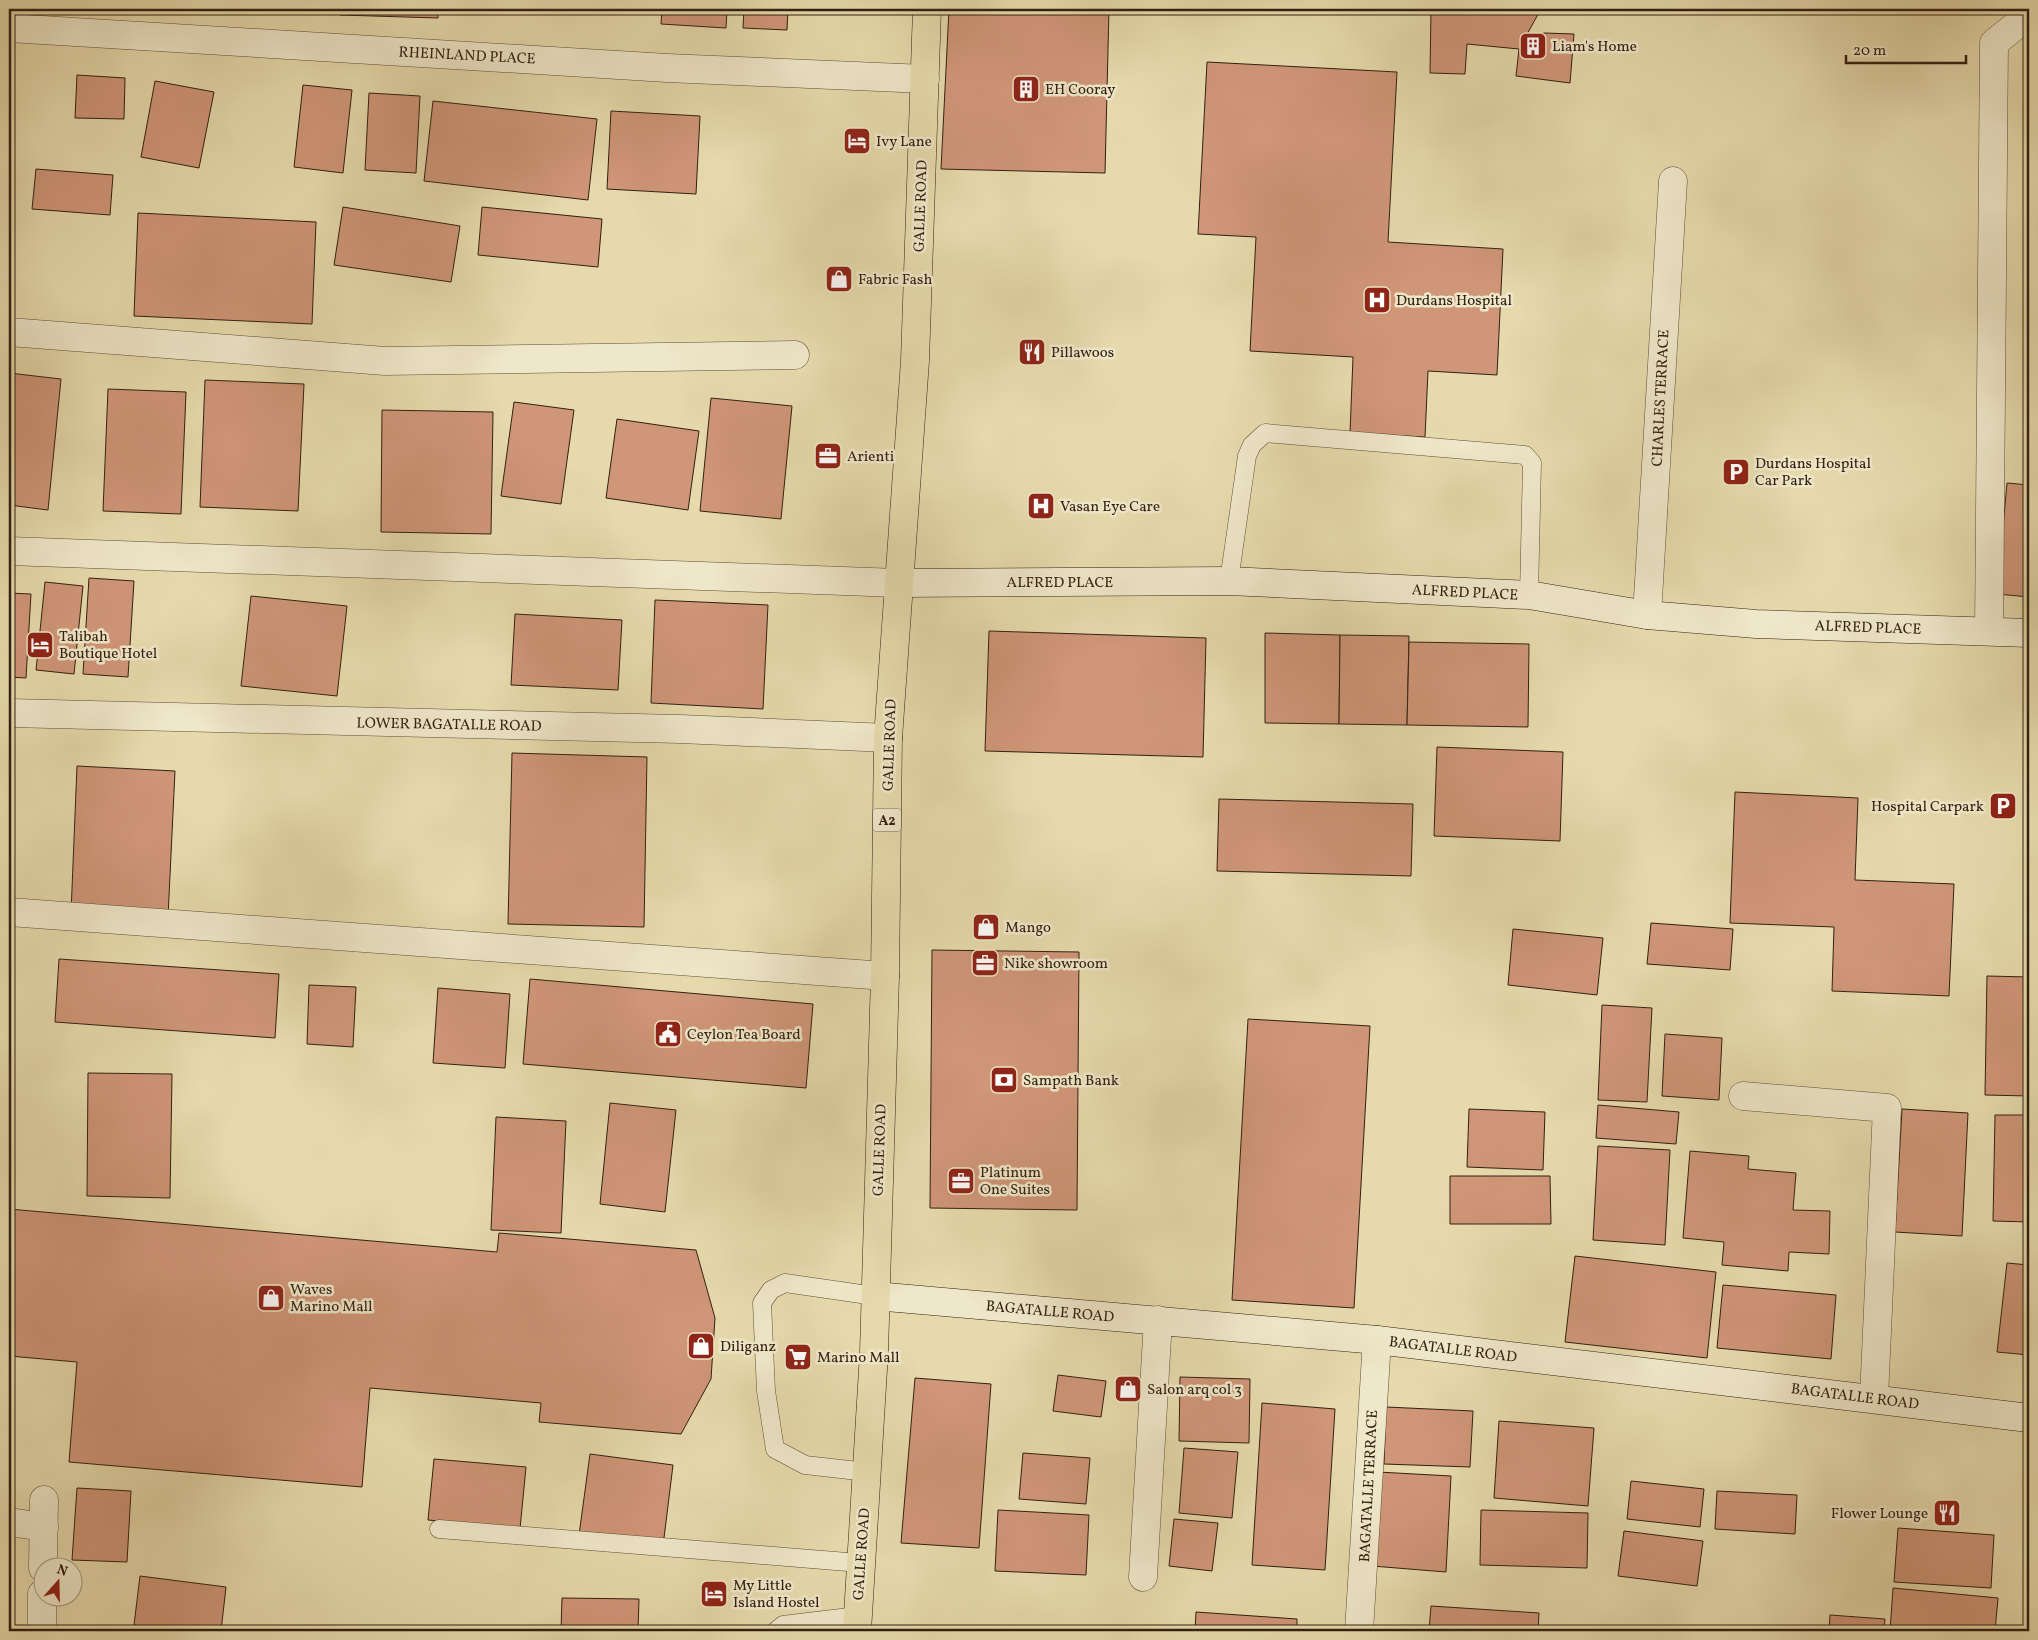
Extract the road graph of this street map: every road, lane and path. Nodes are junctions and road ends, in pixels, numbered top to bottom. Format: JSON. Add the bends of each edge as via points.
{"nodes":[{"id":1,"x":928,"y":9,"type":"edge"},
{"id":2,"x":2029,"y":22,"type":"edge"},
{"id":3,"x":9,"y":28,"type":"edge"},
{"id":4,"x":925,"y":79,"type":"junction"},
{"id":5,"x":1673,"y":181,"type":"dead end"},
{"id":6,"x":9,"y":332,"type":"edge"},
{"id":7,"x":795,"y":355,"type":"dead end"},
{"id":8,"x":9,"y":551,"type":"edge"},
{"id":9,"x":1229,"y":581,"type":"junction"},
{"id":10,"x":898,"y":583,"type":"junction"},
{"id":11,"x":1529,"y":595,"type":"junction"},
{"id":12,"x":1647,"y":615,"type":"junction"},
{"id":13,"x":1989,"y":631,"type":"junction"},
{"id":14,"x":2029,"y":633,"type":"edge"},
{"id":15,"x":9,"y":713,"type":"edge"},
{"id":16,"x":888,"y":738,"type":"junction"},
{"id":17,"x":9,"y":912,"type":"edge"},
{"id":18,"x":885,"y":976,"type":"junction"},
{"id":19,"x":1743,"y":1096,"type":"dead end"},
{"id":20,"x":875,"y":1296,"type":"junction"},
{"id":21,"x":1158,"y":1320,"type":"junction"},
{"id":22,"x":1376,"y":1340,"type":"junction"},
{"id":23,"x":1874,"y":1398,"type":"junction"},
{"id":24,"x":2029,"y":1418,"type":"edge"},
{"id":25,"x":867,"y":1472,"type":"junction"},
{"id":26,"x":44,"y":1500,"type":"dead end"},
{"id":27,"x":9,"y":1522,"type":"edge"},
{"id":28,"x":44,"y":1527,"type":"junction"},
{"id":29,"x":439,"y":1529,"type":"dead end"},
{"id":30,"x":43,"y":1558,"type":"edge"},
{"id":31,"x":860,"y":1563,"type":"junction"},
{"id":32,"x":1143,"y":1577,"type":"dead end"},
{"id":33,"x":42,"y":1608,"type":"edge"},
{"id":34,"x":857,"y":1623,"type":"edge"},
{"id":35,"x":42,"y":1631,"type":"edge"},
{"id":36,"x":776,"y":1631,"type":"edge"},
{"id":37,"x":1359,"y":1631,"type":"edge"}],
"edges":[{"from":1,"to":4,"type":"highway","name":"GALLE ROAD","number":"A2"},
{"from":2,"to":13,"type":"street","via":[[2019,23],[1994,43]]},
{"from":3,"to":4,"type":"street","name":"RHEINLAND PLACE","via":[[667,68]]},
{"from":4,"to":10,"type":"highway","name":"GALLE ROAD","number":"A2","via":[[914,361]]},
{"from":5,"to":12,"type":"street","name":"CHARLES TERRACE"},
{"from":6,"to":7,"type":"street","via":[[385,361]]},
{"from":8,"to":10,"type":"street","name":"ALFRED PLACE"},
{"from":9,"to":10,"type":"street","name":"ALFRED PLACE"},
{"from":9,"to":11,"type":"street","name":"ALFRED PLACE"},
{"from":9,"to":11,"type":"lane","via":[[1247,456],[1252,445],[1265,433],[1526,455],[1532,463]]},
{"from":10,"to":16,"type":"highway","name":"GALLE ROAD","number":"A2"},
{"from":11,"to":12,"type":"street","name":"ALFRED PLACE"},
{"from":12,"to":13,"type":"street","name":"ALFRED PLACE","via":[[1756,624]]},
{"from":13,"to":14,"type":"street","name":"ALFRED PLACE"},
{"from":15,"to":16,"type":"street","name":"LOWER BAGATALLE ROAD","via":[[680,729]]},
{"from":16,"to":18,"type":"highway","name":"GALLE ROAD","number":"A2"},
{"from":17,"to":18,"type":"street"},
{"from":18,"to":20,"type":"highway","name":"GALLE ROAD","number":"A2"},
{"from":19,"to":23,"type":"street","via":[[1887,1108]]},
{"from":20,"to":21,"type":"street","name":"BAGATALLE ROAD"},
{"from":20,"to":25,"type":"highway","name":"GALLE ROAD","number":"A2"},
{"from":20,"to":25,"type":"lane","via":[[785,1283],[771,1290],[762,1303],[766,1391],[775,1449],[805,1466]]},
{"from":21,"to":22,"type":"street","name":"BAGATALLE ROAD"},
{"from":21,"to":32,"type":"street"},
{"from":22,"to":23,"type":"street","name":"BAGATALLE ROAD"},
{"from":22,"to":37,"type":"street","name":"BAGATALLE TERRACE"},
{"from":23,"to":24,"type":"street","name":"BAGATALLE ROAD"},
{"from":25,"to":31,"type":"highway","name":"GALLE ROAD","number":"A2"},
{"from":26,"to":28,"type":"street"},
{"from":27,"to":28,"type":"street"},
{"from":28,"to":30,"type":"street"},
{"from":29,"to":31,"type":"lane"},
{"from":31,"to":34,"type":"highway","name":"GALLE ROAD","number":"A2"},
{"from":33,"to":35,"type":"street"},
{"from":34,"to":36,"type":"lane","via":[[783,1625]]}]}
